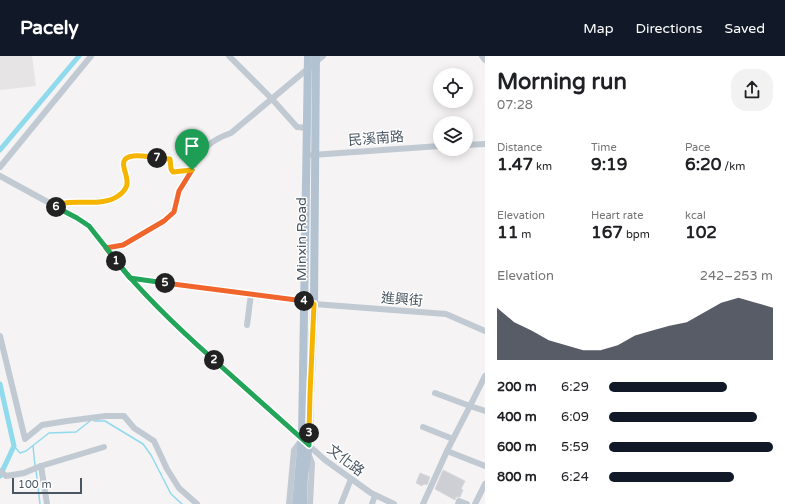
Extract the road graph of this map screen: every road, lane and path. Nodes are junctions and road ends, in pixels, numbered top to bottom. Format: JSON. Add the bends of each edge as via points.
{"nodes":[{"id":1,"x":91,"y":56,"type":"edge"},
{"id":2,"x":229,"y":56,"type":"edge"},
{"id":3,"x":308,"y":56,"type":"edge"},
{"id":4,"x":323,"y":56,"type":"edge"},
{"id":5,"x":482,"y":56,"type":"edge"},
{"id":6,"x":316,"y":59,"type":"edge"},
{"id":7,"x":485,"y":60,"type":"edge"},
{"id":8,"x":307,"y":70,"type":"junction"},
{"id":9,"x":272,"y":99,"type":"junction"},
{"id":10,"x":306,"y":128,"type":"junction"},
{"id":11,"x":485,"y":144,"type":"edge"},
{"id":12,"x":473,"y":145,"type":"edge"},
{"id":13,"x":433,"y":146,"type":"edge"},
{"id":14,"x":310,"y":155,"type":"junction"},
{"id":15,"x":0,"y":167,"type":"edge"},
{"id":16,"x":192,"y":170,"type":"junction"},
{"id":17,"x":0,"y":176,"type":"edge"},
{"id":18,"x":56,"y":206,"type":"junction"},
{"id":19,"x":106,"y":248,"type":"junction"},
{"id":20,"x":130,"y":278,"type":"junction"},
{"id":21,"x":251,"y":294,"type":"junction"},
{"id":22,"x":304,"y":301,"type":"junction"},
{"id":23,"x":314,"y":304,"type":"junction"},
{"id":24,"x":247,"y":325,"type":"dead end"},
{"id":25,"x":485,"y":331,"type":"edge"},
{"id":26,"x":0,"y":336,"type":"edge"},
{"id":27,"x":485,"y":376,"type":"edge"},
{"id":28,"x":435,"y":393,"type":"dead end"},
{"id":29,"x":470,"y":406,"type":"junction"},
{"id":30,"x":485,"y":411,"type":"edge"},
{"id":31,"x":422,"y":427,"type":"dead end"},
{"id":32,"x":453,"y":439,"type":"junction"},
{"id":33,"x":302,"y":440,"type":"junction"},
{"id":34,"x":104,"y":447,"type":"dead end"},
{"id":35,"x":309,"y":449,"type":"junction"},
{"id":36,"x":447,"y":451,"type":"junction"},
{"id":37,"x":41,"y":466,"type":"junction"},
{"id":38,"x":485,"y":466,"type":"edge"},
{"id":39,"x":0,"y":471,"type":"edge"},
{"id":40,"x":301,"y":474,"type":"junction"},
{"id":41,"x":351,"y":479,"type":"junction"},
{"id":42,"x":485,"y":484,"type":"edge"},
{"id":43,"x":375,"y":495,"type":"junction"},
{"id":44,"x":47,"y":504,"type":"edge"},
{"id":45,"x":197,"y":504,"type":"edge"},
{"id":46,"x":289,"y":504,"type":"edge"},
{"id":47,"x":292,"y":504,"type":"edge"},
{"id":48,"x":296,"y":504,"type":"edge"},
{"id":49,"x":303,"y":504,"type":"edge"},
{"id":50,"x":306,"y":504,"type":"edge"},
{"id":51,"x":310,"y":504,"type":"edge"},
{"id":52,"x":341,"y":504,"type":"edge"},
{"id":53,"x":372,"y":504,"type":"edge"},
{"id":54,"x":394,"y":504,"type":"edge"},
{"id":55,"x":423,"y":504,"type":"edge"},
{"id":56,"x":458,"y":504,"type":"edge"},
{"id":57,"x":466,"y":504,"type":"edge"},
{"id":58,"x":475,"y":504,"type":"edge"}],
"edges":[{"from":1,"to":15,"type":"street"},
{"from":2,"to":9,"type":"street"},
{"from":3,"to":8,"type":"main road","name":"Minxin Road"},
{"from":4,"to":6,"type":"street"},
{"from":5,"to":7,"type":"street"},
{"from":6,"to":8,"type":"street"},
{"from":6,"to":14,"type":"main road","name":"Minxin Road"},
{"from":8,"to":9,"type":"street"},
{"from":8,"to":10,"type":"main road","name":"Minxin Road"},
{"from":9,"to":10,"type":"street","via":[[297,127]]},
{"from":9,"to":16,"type":"street","via":[[231,133],[218,138],[205,148]]},
{"from":10,"to":14,"type":"main road","name":"Minxin Road"},
{"from":11,"to":12,"type":"street"},
{"from":13,"to":14,"type":"street","name":"民溪南路"},
{"from":14,"to":22,"type":"main road","name":"Minxin Road"},
{"from":14,"to":23,"type":"main road","name":"Minxin Road"},
{"from":16,"to":18,"type":"street","via":[[173,172],[170,159],[133,156],[124,161],[126,189],[119,196],[99,203],[68,203]]},
{"from":16,"to":19,"type":"street","via":[[179,191],[174,212],[164,221],[123,245]]},
{"from":17,"to":18,"type":"street","name":"文化路"},
{"from":18,"to":19,"type":"street","name":"文化路","via":[[89,226]]},
{"from":19,"to":20,"type":"street","name":"文化路"},
{"from":20,"to":21,"type":"street","name":"進興街"},
{"from":20,"to":33,"type":"street","name":"文化路","via":[[172,322]]},
{"from":21,"to":22,"type":"street","name":"進興街"},
{"from":21,"to":24,"type":"street"},
{"from":22,"to":23,"type":"street","name":"進興街"},
{"from":22,"to":33,"type":"main road","name":"Minxin Road"},
{"from":23,"to":25,"type":"street","name":"進興街","via":[[446,314]]},
{"from":23,"to":35,"type":"main road","name":"Minxin Road"},
{"from":26,"to":45,"type":"street","via":[[25,439],[42,426],[106,416],[124,416],[134,428],[154,441],[179,488]]},
{"from":27,"to":29,"type":"street"},
{"from":28,"to":29,"type":"street"},
{"from":29,"to":30,"type":"street"},
{"from":29,"to":32,"type":"street"},
{"from":31,"to":32,"type":"street"},
{"from":32,"to":36,"type":"street"},
{"from":33,"to":35,"type":"street","name":"文化路"},
{"from":33,"to":40,"type":"main road","name":"Minxin Road"},
{"from":33,"to":46,"type":"street","via":[[294,450]]},
{"from":34,"to":37,"type":"street"},
{"from":35,"to":40,"type":"main road","name":"Minxin Road"},
{"from":35,"to":41,"type":"street","name":"文化路"},
{"from":35,"to":51,"type":"street","via":[[312,464]]},
{"from":36,"to":38,"type":"street"},
{"from":36,"to":55,"type":"street"},
{"from":37,"to":39,"type":"street","via":[[24,473],[6,476]]},
{"from":37,"to":44,"type":"street"},
{"from":40,"to":47,"type":"street"},
{"from":40,"to":48,"type":"main road"},
{"from":40,"to":49,"type":"main road"},
{"from":40,"to":50,"type":"street"},
{"from":41,"to":43,"type":"street","name":"文化路"},
{"from":41,"to":52,"type":"street"},
{"from":42,"to":58,"type":"street"},
{"from":43,"to":53,"type":"street"},
{"from":43,"to":54,"type":"street","name":"文化路"},
{"from":56,"to":57,"type":"street","via":[[459,500]]}]}
